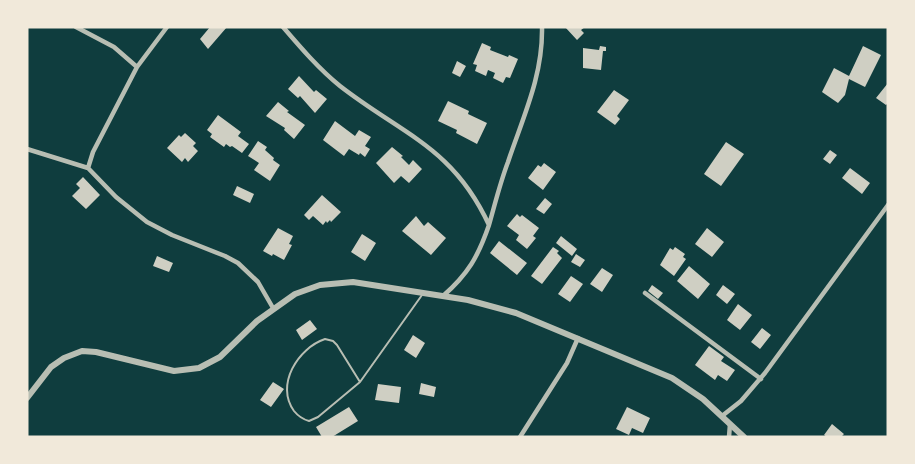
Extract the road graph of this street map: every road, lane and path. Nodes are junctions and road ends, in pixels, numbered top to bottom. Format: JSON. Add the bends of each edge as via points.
{"nodes":[{"id":1,"x":76,"y":27,"type":"edge"},
{"id":2,"x":167,"y":27,"type":"edge"},
{"id":3,"x":283,"y":27,"type":"edge"},
{"id":4,"x":542,"y":27,"type":"edge"},
{"id":5,"x":137,"y":67,"type":"junction"},
{"id":6,"x":27,"y":149,"type":"edge"},
{"id":7,"x":88,"y":168,"type":"junction"},
{"id":8,"x":888,"y":205,"type":"edge"},
{"id":9,"x":489,"y":225,"type":"junction"},
{"id":10,"x":424,"y":293,"type":"junction"},
{"id":11,"x":645,"y":293,"type":"dead end"},
{"id":12,"x":443,"y":296,"type":"junction"},
{"id":13,"x":273,"y":308,"type":"junction"},
{"id":14,"x":578,"y":338,"type":"junction"},
{"id":15,"x":761,"y":379,"type":"junction"},
{"id":16,"x":360,"y":382,"type":"junction"},
{"id":17,"x":27,"y":398,"type":"edge"},
{"id":18,"x":722,"y":416,"type":"junction"},
{"id":19,"x":730,"y":424,"type":"junction"},
{"id":20,"x":520,"y":437,"type":"edge"},
{"id":21,"x":729,"y":437,"type":"edge"},
{"id":22,"x":744,"y":437,"type":"edge"}],
"edges":[{"from":1,"to":5,"type":"street","via":[[114,47]]},
{"from":2,"to":5,"type":"street"},
{"from":3,"to":9,"type":"street","via":[[337,84],[444,159],[464,182]]},
{"from":4,"to":9,"type":"street","via":[[542,49],[529,106]]},
{"from":5,"to":7,"type":"street"},
{"from":6,"to":7,"type":"street"},
{"from":7,"to":13,"type":"street","via":[[147,222],[243,266]]},
{"from":8,"to":15,"type":"street"},
{"from":9,"to":12,"type":"street","via":[[472,265]]},
{"from":10,"to":12,"type":"street"},
{"from":10,"to":13,"type":"street","via":[[361,283],[333,283],[300,292]]},
{"from":10,"to":16,"type":"lane"},
{"from":11,"to":15,"type":"street"},
{"from":12,"to":14,"type":"street","via":[[504,309]]},
{"from":13,"to":17,"type":"street","via":[[220,357],[199,368],[174,371],[96,352],[78,352],[51,367]]},
{"from":14,"to":18,"type":"street","via":[[672,378]]},
{"from":14,"to":20,"type":"street","via":[[567,363]]},
{"from":15,"to":18,"type":"street"},
{"from":16,"to":16,"type":"lane","via":[[309,421],[295,413],[289,403],[287,381],[295,364],[325,339],[337,345]]},
{"from":18,"to":19,"type":"street"},
{"from":19,"to":21,"type":"street"},
{"from":19,"to":22,"type":"street"}]}
